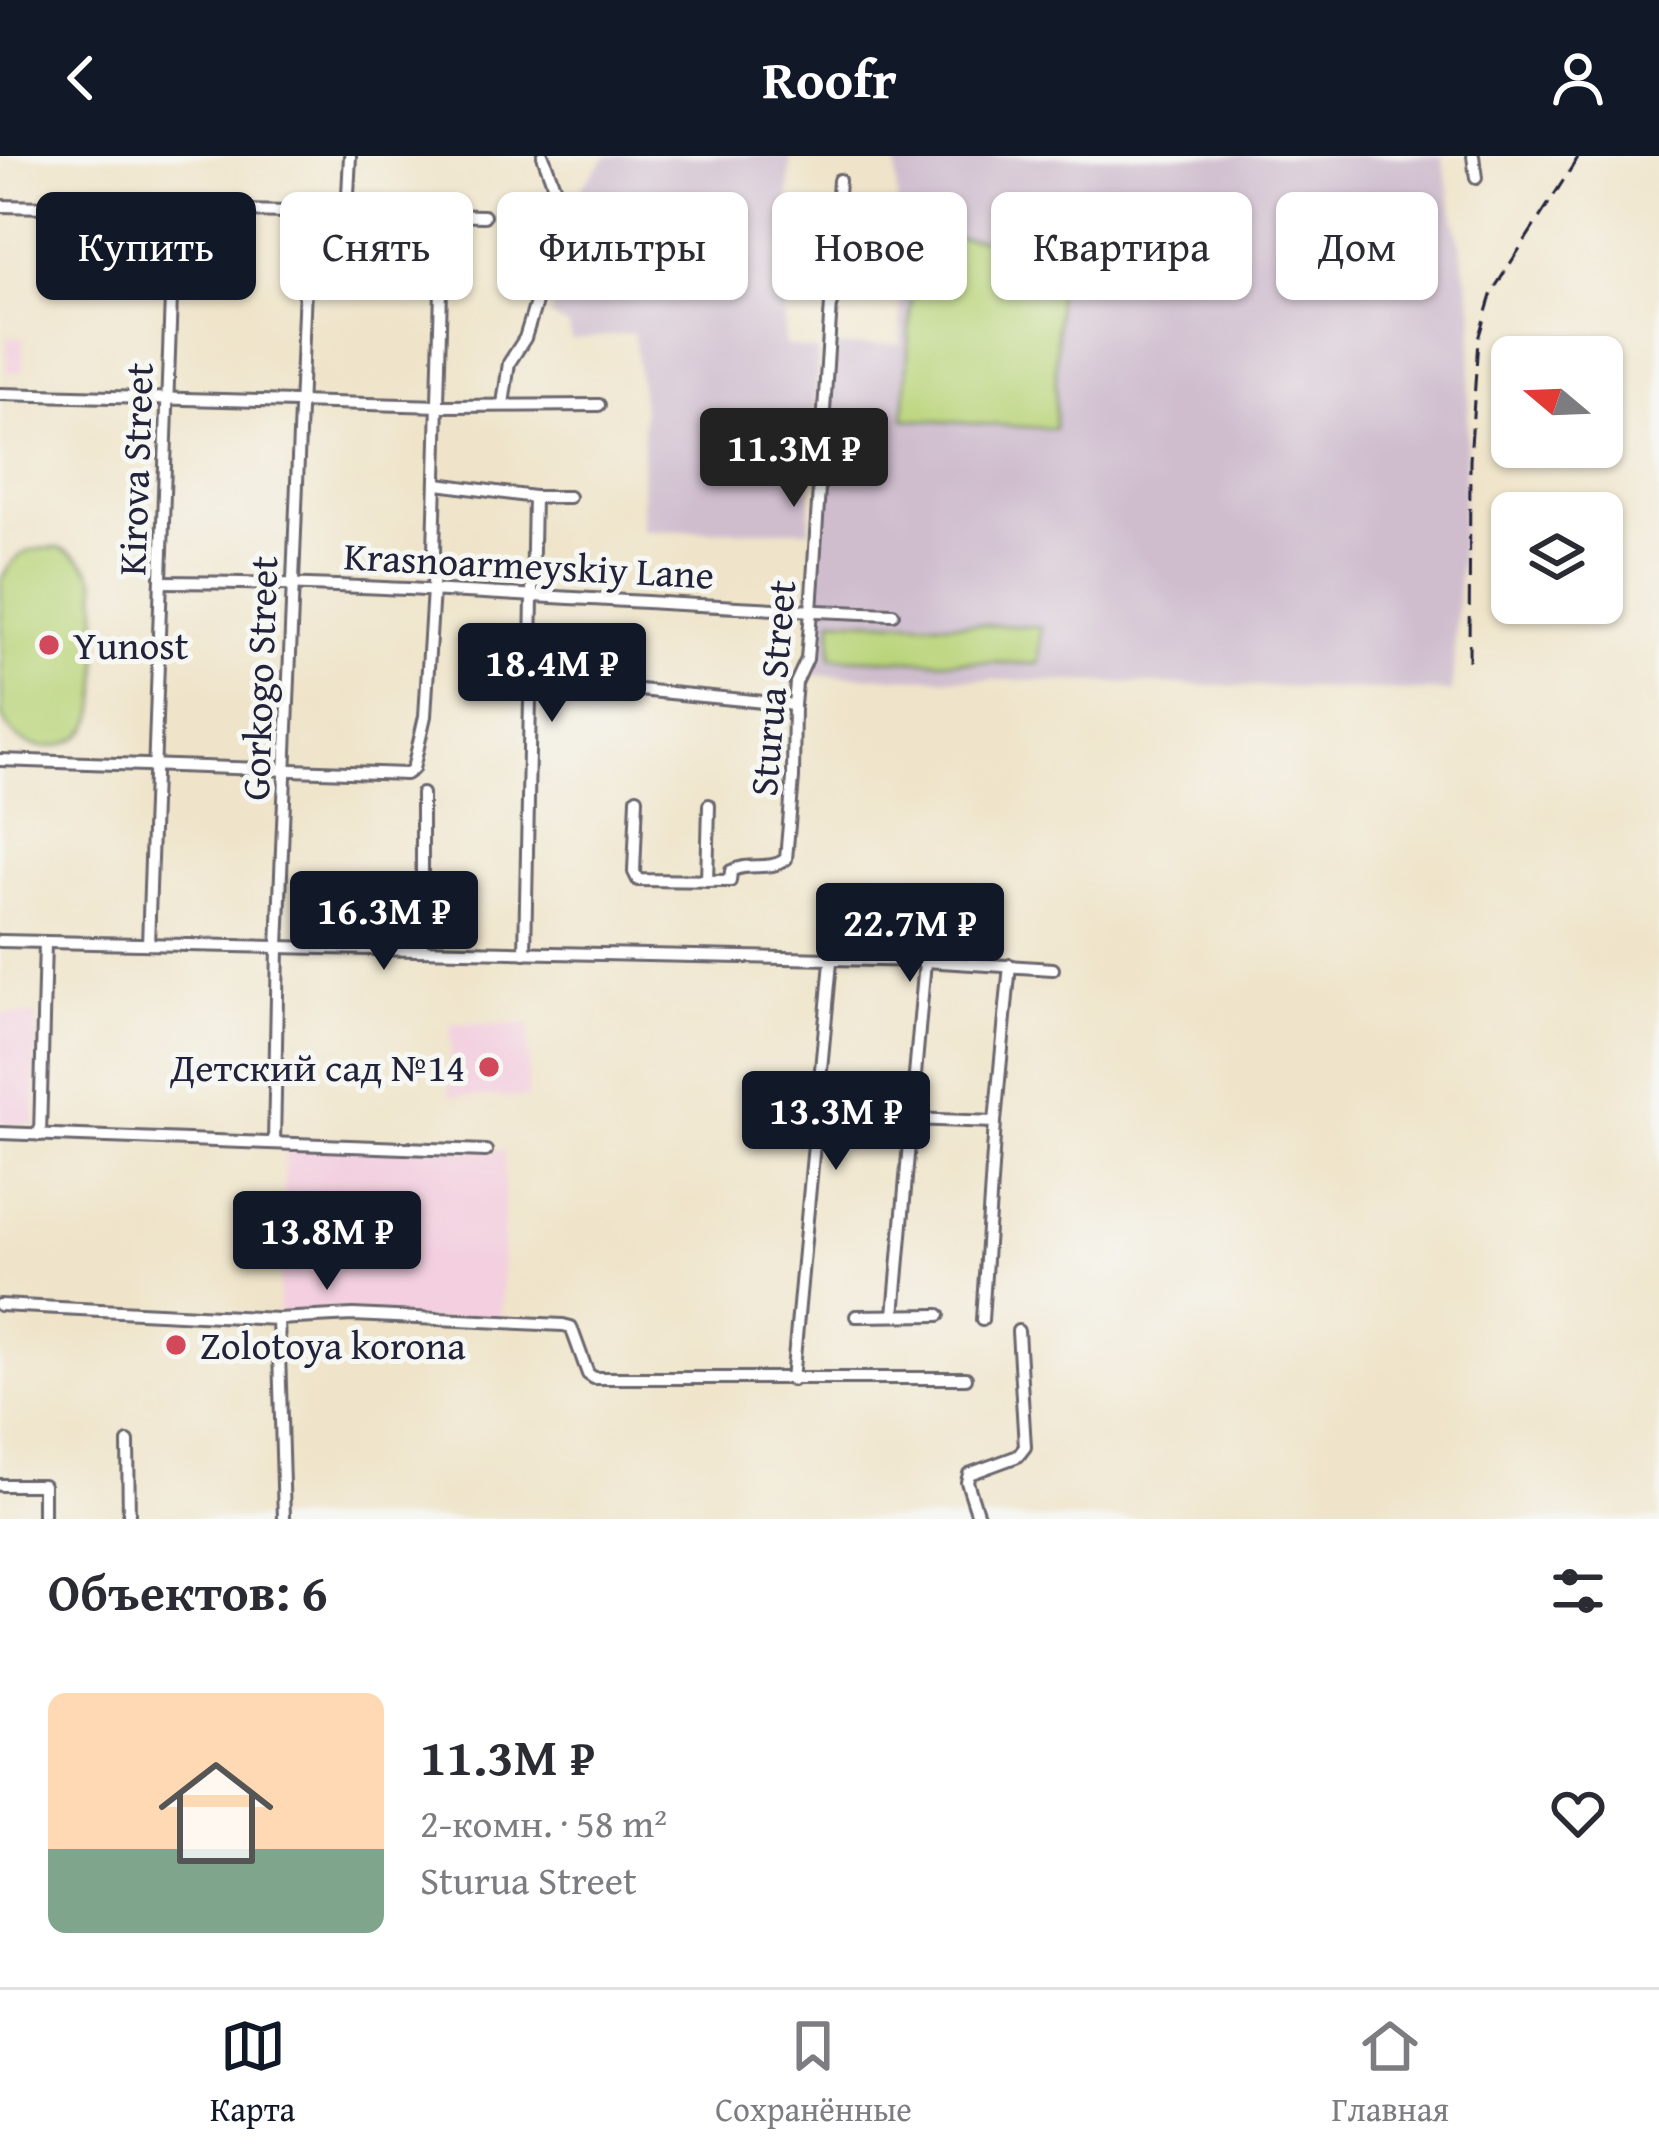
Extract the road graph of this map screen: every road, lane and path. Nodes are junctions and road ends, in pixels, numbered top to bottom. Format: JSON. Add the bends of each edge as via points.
{"nodes":[{"id":1,"x":350,"y":156,"type":"edge"},
{"id":2,"x":542,"y":156,"type":"edge"},
{"id":3,"x":1473,"y":156,"type":"edge"},
{"id":4,"x":1476,"y":178,"type":"dead end"},
{"id":5,"x":839,"y":180,"type":"dead end"},
{"id":6,"x":348,"y":192,"type":"edge"},
{"id":7,"x":0,"y":206,"type":"edge"},
{"id":8,"x":36,"y":207,"type":"edge"},
{"id":9,"x":473,"y":216,"type":"edge"},
{"id":10,"x":484,"y":216,"type":"dead end"},
{"id":11,"x":171,"y":300,"type":"edge"},
{"id":12,"x":304,"y":300,"type":"edge"},
{"id":13,"x":442,"y":300,"type":"edge"},
{"id":14,"x":0,"y":394,"type":"edge"},
{"id":15,"x":167,"y":398,"type":"junction"},
{"id":16,"x":299,"y":400,"type":"junction"},
{"id":17,"x":503,"y":404,"type":"junction"},
{"id":18,"x":599,"y":404,"type":"dead end"},
{"id":19,"x":441,"y":406,"type":"junction"},
{"id":20,"x":437,"y":484,"type":"junction"},
{"id":21,"x":534,"y":497,"type":"junction"},
{"id":22,"x":569,"y":497,"type":"dead end"},
{"id":23,"x":161,"y":582,"type":"junction"},
{"id":24,"x":291,"y":583,"type":"junction"},
{"id":25,"x":433,"y":589,"type":"junction"},
{"id":26,"x":530,"y":593,"type":"junction"},
{"id":27,"x":811,"y":611,"type":"junction"},
{"id":28,"x":893,"y":614,"type":"dead end"},
{"id":29,"x":529,"y":685,"type":"junction"},
{"id":30,"x":794,"y":705,"type":"junction"},
{"id":31,"x":0,"y":760,"type":"edge"},
{"id":32,"x":154,"y":764,"type":"junction"},
{"id":33,"x":287,"y":769,"type":"junction"},
{"id":34,"x":422,"y":794,"type":"dead end"},
{"id":35,"x":637,"y":797,"type":"dead end"},
{"id":36,"x":709,"y":805,"type":"dead end"},
{"id":37,"x":707,"y":880,"type":"junction"},
{"id":38,"x":0,"y":941,"type":"edge"},
{"id":39,"x":45,"y":942,"type":"junction"},
{"id":40,"x":148,"y":944,"type":"junction"},
{"id":41,"x":278,"y":947,"type":"junction"},
{"id":42,"x":422,"y":950,"type":"junction"},
{"id":43,"x":525,"y":952,"type":"junction"},
{"id":44,"x":926,"y":961,"type":"junction"},
{"id":45,"x":831,"y":962,"type":"junction"},
{"id":46,"x":1010,"y":964,"type":"junction"},
{"id":47,"x":1053,"y":969,"type":"dead end"},
{"id":48,"x":819,"y":1119,"type":"junction"},
{"id":49,"x":995,"y":1122,"type":"junction"},
{"id":50,"x":909,"y":1124,"type":"junction"},
{"id":51,"x":0,"y":1133,"type":"edge"},
{"id":52,"x":40,"y":1135,"type":"junction"},
{"id":53,"x":274,"y":1143,"type":"junction"},
{"id":54,"x":486,"y":1151,"type":"dead end"},
{"id":55,"x":0,"y":1305,"type":"edge"},
{"id":56,"x":894,"y":1315,"type":"junction"},
{"id":57,"x":939,"y":1315,"type":"dead end"},
{"id":58,"x":856,"y":1316,"type":"dead end"},
{"id":59,"x":278,"y":1319,"type":"junction"},
{"id":60,"x":982,"y":1320,"type":"dead end"},
{"id":61,"x":1018,"y":1331,"type":"dead end"},
{"id":62,"x":966,"y":1378,"type":"dead end"},
{"id":63,"x":792,"y":1380,"type":"junction"},
{"id":64,"x":128,"y":1442,"type":"dead end"},
{"id":65,"x":0,"y":1485,"type":"edge"},
{"id":66,"x":43,"y":1519,"type":"edge"},
{"id":67,"x":129,"y":1519,"type":"edge"},
{"id":68,"x":284,"y":1519,"type":"edge"},
{"id":69,"x":980,"y":1519,"type":"edge"}],
"edges":[{"from":1,"to":6,"type":"street"},
{"from":2,"to":17,"type":"street","via":[[555,189],[548,267],[509,363]]},
{"from":3,"to":4,"type":"street"},
{"from":5,"to":27,"type":"street","name":"Sturua Street"},
{"from":7,"to":8,"type":"street"},
{"from":9,"to":10,"type":"street"},
{"from":11,"to":15,"type":"street","name":"Kirova Street"},
{"from":12,"to":16,"type":"street","name":"Gorkogo Street"},
{"from":13,"to":19,"type":"street"},
{"from":14,"to":15,"type":"street"},
{"from":15,"to":16,"type":"street"},
{"from":15,"to":23,"type":"street","name":"Kirova Street"},
{"from":16,"to":19,"type":"street"},
{"from":16,"to":24,"type":"street","name":"Gorkogo Street"},
{"from":17,"to":18,"type":"street"},
{"from":17,"to":19,"type":"street"},
{"from":19,"to":20,"type":"street"},
{"from":20,"to":21,"type":"street"},
{"from":20,"to":25,"type":"street"},
{"from":21,"to":22,"type":"street"},
{"from":21,"to":26,"type":"street"},
{"from":23,"to":24,"type":"street","name":"Krasnoarmeyskiy Lane"},
{"from":23,"to":32,"type":"street","name":"Kirova Street"},
{"from":24,"to":25,"type":"street","name":"Krasnoarmeyskiy Lane"},
{"from":24,"to":33,"type":"street","name":"Gorkogo Street"},
{"from":25,"to":26,"type":"street","name":"Krasnoarmeyskiy Lane"},
{"from":25,"to":33,"type":"street","via":[[417,761],[406,774]]},
{"from":26,"to":27,"type":"street","name":"Krasnoarmeyskiy Lane"},
{"from":26,"to":29,"type":"street"},
{"from":27,"to":28,"type":"street","name":"Krasnoarmeyskiy Lane"},
{"from":27,"to":30,"type":"street","name":"Sturua Street"},
{"from":29,"to":30,"type":"street"},
{"from":29,"to":43,"type":"street"},
{"from":30,"to":37,"type":"street","name":"Sturua Street","via":[[786,860],[741,865],[730,881]]},
{"from":31,"to":32,"type":"street"},
{"from":32,"to":33,"type":"street"},
{"from":32,"to":40,"type":"street","name":"Kirova Street"},
{"from":33,"to":41,"type":"street","name":"Gorkogo Street"},
{"from":34,"to":42,"type":"street"},
{"from":35,"to":37,"type":"street","via":[[638,880]]},
{"from":36,"to":37,"type":"street"},
{"from":38,"to":39,"type":"street"},
{"from":39,"to":40,"type":"street"},
{"from":39,"to":52,"type":"street"},
{"from":40,"to":41,"type":"street"},
{"from":41,"to":42,"type":"street"},
{"from":41,"to":53,"type":"street","name":"Gorkogo Street"},
{"from":42,"to":43,"type":"street"},
{"from":43,"to":45,"type":"street"},
{"from":44,"to":45,"type":"street"},
{"from":44,"to":46,"type":"street"},
{"from":44,"to":50,"type":"street"},
{"from":45,"to":48,"type":"street"},
{"from":46,"to":47,"type":"street"},
{"from":46,"to":49,"type":"street"},
{"from":48,"to":50,"type":"street"},
{"from":48,"to":63,"type":"street"},
{"from":49,"to":50,"type":"street"},
{"from":49,"to":60,"type":"street"},
{"from":50,"to":56,"type":"street"},
{"from":51,"to":52,"type":"street"},
{"from":52,"to":53,"type":"street"},
{"from":53,"to":54,"type":"street"},
{"from":55,"to":59,"type":"street"},
{"from":56,"to":57,"type":"street"},
{"from":56,"to":58,"type":"street"},
{"from":59,"to":63,"type":"street","via":[[563,1325],[594,1378]]},
{"from":59,"to":68,"type":"street"},
{"from":61,"to":69,"type":"street","via":[[1024,1447],[969,1474]]},
{"from":62,"to":63,"type":"street"},
{"from":64,"to":67,"type":"street"},
{"from":65,"to":66,"type":"street","via":[[43,1486]]}]}
